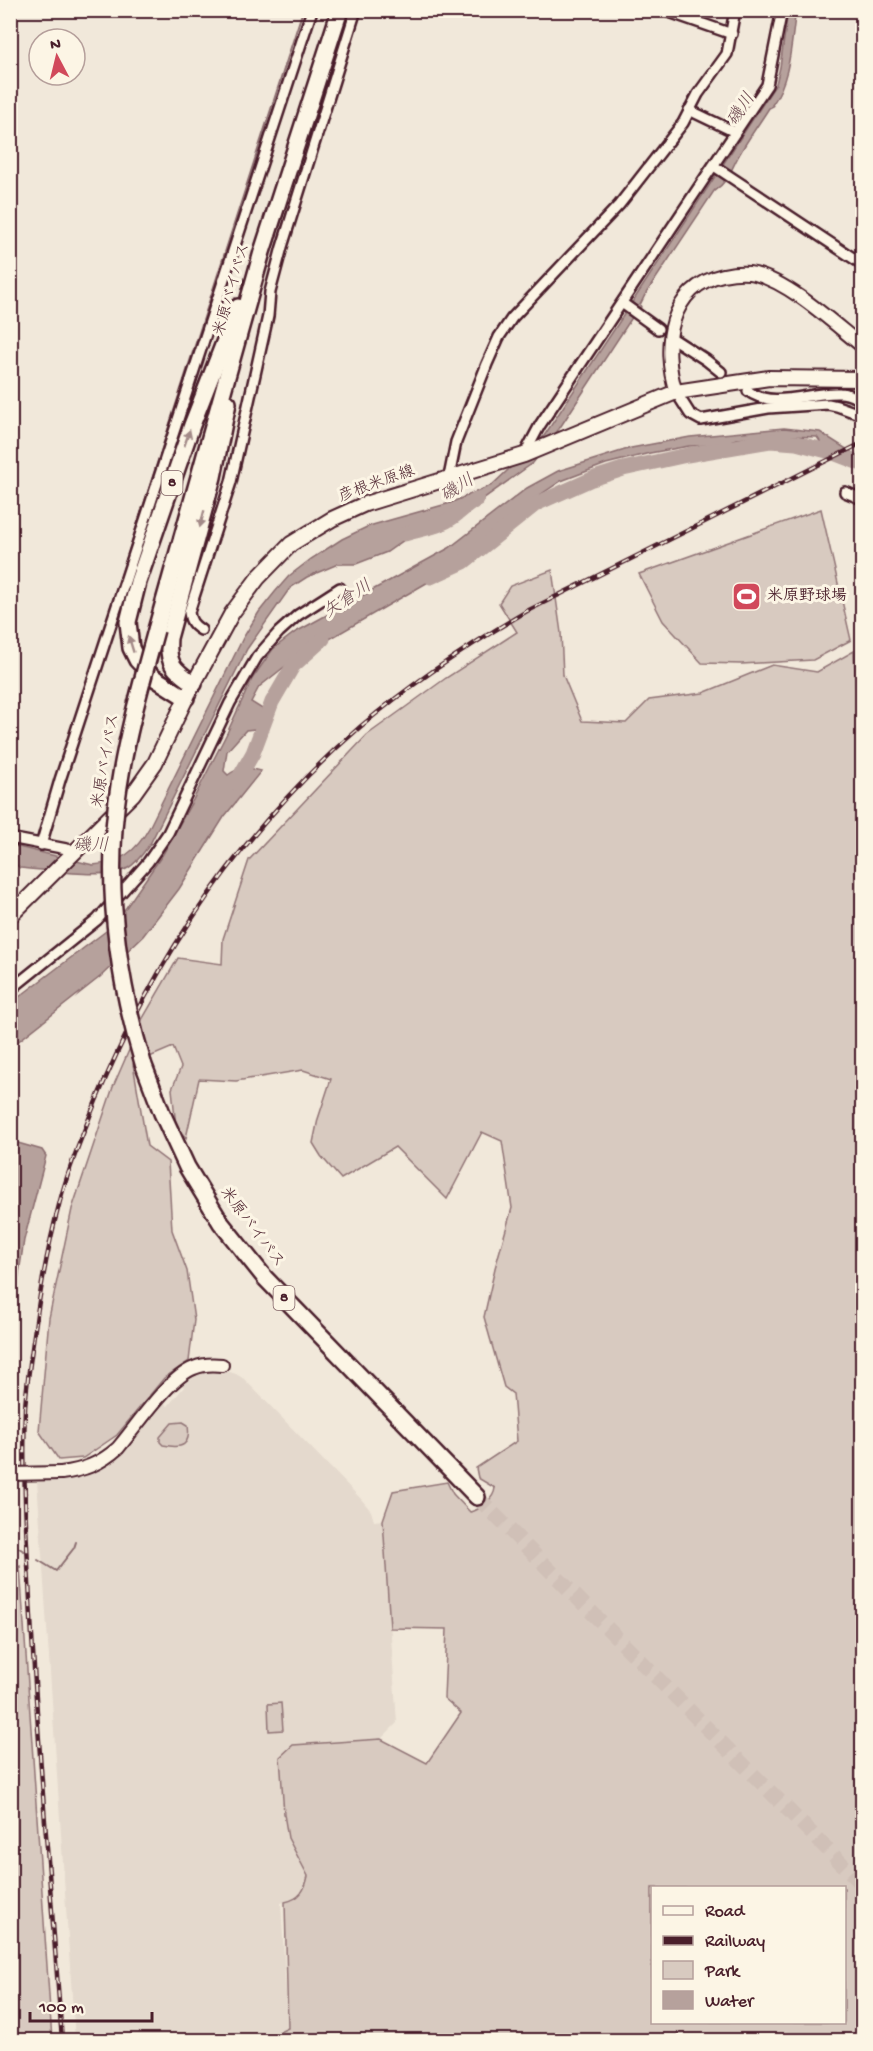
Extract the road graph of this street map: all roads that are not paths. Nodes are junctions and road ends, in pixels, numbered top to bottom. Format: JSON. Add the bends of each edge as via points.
{"nodes":[{"id":1,"x":312,"y":10,"type":"edge"},
{"id":2,"x":340,"y":10,"type":"edge"},
{"id":3,"x":356,"y":10,"type":"edge"},
{"id":4,"x":663,"y":10,"type":"edge"},
{"id":5,"x":735,"y":10,"type":"edge"},
{"id":6,"x":782,"y":10,"type":"edge"},
{"id":7,"x":732,"y":34,"type":"junction"},
{"id":8,"x":689,"y":110,"type":"junction"},
{"id":9,"x":735,"y":132,"type":"junction"},
{"id":10,"x":716,"y":167,"type":"junction"},
{"id":11,"x":262,"y":252,"type":"junction"},
{"id":12,"x":862,"y":264,"type":"edge"},
{"id":13,"x":624,"y":304,"type":"junction"},
{"id":14,"x":244,"y":318,"type":"junction"},
{"id":15,"x":658,"y":329,"type":"dead end"},
{"id":16,"x":675,"y":340,"type":"dead end"},
{"id":17,"x":862,"y":346,"type":"edge"},
{"id":18,"x":721,"y":372,"type":"dead end"},
{"id":19,"x":862,"y":379,"type":"edge"},
{"id":20,"x":748,"y":391,"type":"dead end"},
{"id":21,"x":676,"y":392,"type":"junction"},
{"id":22,"x":862,"y":410,"type":"edge"},
{"id":23,"x":862,"y":415,"type":"edge"},
{"id":24,"x":524,"y":455,"type":"junction"},
{"id":25,"x":449,"y":477,"type":"junction"},
{"id":26,"x":844,"y":492,"type":"dead end"},
{"id":27,"x":862,"y":499,"type":"edge"},
{"id":28,"x":340,"y":588,"type":"dead end"},
{"id":29,"x":201,"y":630,"type":"dead end"},
{"id":30,"x":194,"y":684,"type":"junction"},
{"id":31,"x":186,"y":699,"type":"junction"},
{"id":32,"x":10,"y":838,"type":"edge"},
{"id":33,"x":41,"y":844,"type":"junction"},
{"id":34,"x":74,"y":854,"type":"junction"},
{"id":35,"x":10,"y":916,"type":"edge"},
{"id":36,"x":10,"y":990,"type":"edge"},
{"id":37,"x":222,"y":1365,"type":"dead end"},
{"id":38,"x":10,"y":1474,"type":"edge"},
{"id":39,"x":477,"y":1497,"type":"tunnel mouth"}],
"edges":[{"from":1,"to":33,"type":"street"},
{"from":2,"to":11,"type":"highway","name":"米原バイパス","number":"8"},
{"from":3,"to":29,"type":"street","via":[[282,247],[231,482],[189,612],[189,619]]},
{"from":4,"to":7,"type":"street"},
{"from":5,"to":7,"type":"street"},
{"from":6,"to":9,"type":"street","via":[[767,86]]},
{"from":7,"to":8,"type":"street","via":[[727,54]]},
{"from":8,"to":9,"type":"street"},
{"from":8,"to":25,"type":"street","via":[[620,205],[512,318],[499,338],[456,442]]},
{"from":9,"to":10,"type":"street"},
{"from":10,"to":12,"type":"street"},
{"from":10,"to":13,"type":"street"},
{"from":11,"to":14,"type":"highway","name":"米原バイパス","number":"8"},
{"from":31,"to":11,"type":"highway","number":"8","one_way":true,"via":[[153,677],[137,660],[131,648],[128,622],[192,425]]},
{"from":13,"to":15,"type":"street"},
{"from":13,"to":24,"type":"street","via":[[540,425]]},
{"from":14,"to":30,"type":"highway","number":"8","one_way":true,"via":[[215,467],[169,638],[170,662]]},
{"from":14,"to":39,"type":"highway","name":"米原バイパス","number":"8","bridge":true,"via":[[129,731],[119,788],[113,889],[116,938],[129,1017],[162,1113],[187,1167],[221,1223],[265,1278]]},
{"from":16,"to":18,"type":"street"},
{"from":17,"to":21,"type":"street","via":[[776,283],[755,274],[715,277],[697,286],[674,315],[668,348]]},
{"from":19,"to":21,"type":"main road","name":"彦根米原線","via":[[769,378]]},
{"from":20,"to":22,"type":"street","via":[[767,400],[841,393],[858,398]]},
{"from":21,"to":23,"type":"street","via":[[690,414],[701,420],[751,410],[828,404]]},
{"from":21,"to":24,"type":"main road","name":"彦根米原線"},
{"from":24,"to":25,"type":"main road","name":"彦根米原線"},
{"from":25,"to":30,"type":"main road","name":"彦根米原線","via":[[365,504],[291,544],[232,613]]},
{"from":26,"to":27,"type":"street"},
{"from":28,"to":36,"type":"street","via":[[298,615],[257,657],[230,703],[168,833],[148,862],[97,920]]},
{"from":30,"to":31,"type":"main road","name":"彦根米原線"},
{"from":31,"to":34,"type":"main road","name":"彦根米原線","via":[[155,763],[133,794]]},
{"from":32,"to":33,"type":"street"},
{"from":33,"to":34,"type":"street"},
{"from":34,"to":35,"type":"main road","name":"彦根米原線"},
{"from":37,"to":38,"type":"street","bridge":true,"via":[[209,1364],[180,1375],[106,1459],[61,1473]]}]}
